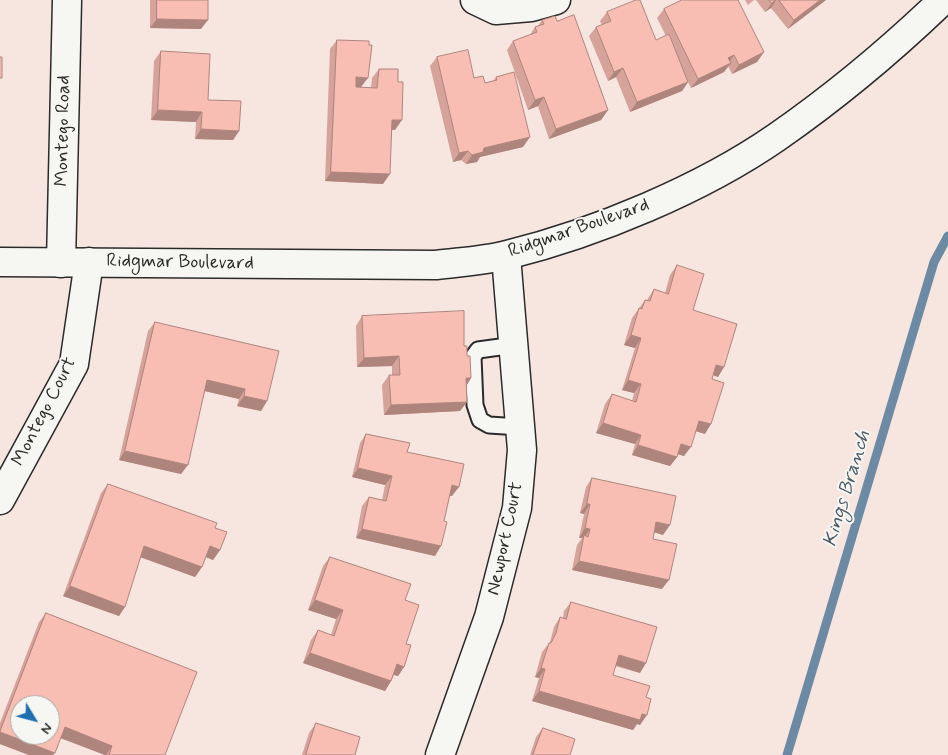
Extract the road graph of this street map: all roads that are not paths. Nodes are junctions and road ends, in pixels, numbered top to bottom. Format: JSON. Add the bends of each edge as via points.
{"nodes":[{"id":1,"x":67,"y":0,"type":"edge"},
{"id":2,"x":475,"y":0,"type":"edge"},
{"id":3,"x":556,"y":0,"type":"edge"},
{"id":4,"x":943,"y":0,"type":"edge"},
{"id":5,"x":506,"y":256,"type":"junction"},
{"id":6,"x":0,"y":262,"type":"edge"},
{"id":7,"x":89,"y":262,"type":"junction"},
{"id":8,"x":61,"y":263,"type":"junction"},
{"id":9,"x":516,"y":344,"type":"junction"},
{"id":10,"x":520,"y":427,"type":"junction"},
{"id":11,"x":0,"y":500,"type":"edge"},
{"id":12,"x":440,"y":755,"type":"edge"}],
"edges":[{"from":1,"to":8,"type":"street","name":"Montego Road"},
{"from":2,"to":3,"type":"street","via":[[496,10],[531,7]]},
{"from":4,"to":5,"type":"street","name":"Ridgmar Boulevard","via":[[883,57],[776,138],[726,168],[655,203],[566,238]]},
{"from":5,"to":7,"type":"street","name":"Ridgmar Boulevard","via":[[436,265]]},
{"from":5,"to":9,"type":"street","name":"Newport Court"},
{"from":6,"to":8,"type":"street","name":"Ridgmar Boulevard"},
{"from":7,"to":8,"type":"street","name":"Ridgmar Boulevard"},
{"from":7,"to":11,"type":"street","name":"Montego Court","via":[[74,364]]},
{"from":9,"to":10,"type":"street","name":"Newport Court"},
{"from":9,"to":10,"type":"lane","via":[[478,350],[473,357],[475,405],[480,420]]},
{"from":10,"to":12,"type":"street","name":"Newport Court","via":[[522,450],[516,508],[489,617]]}]}
